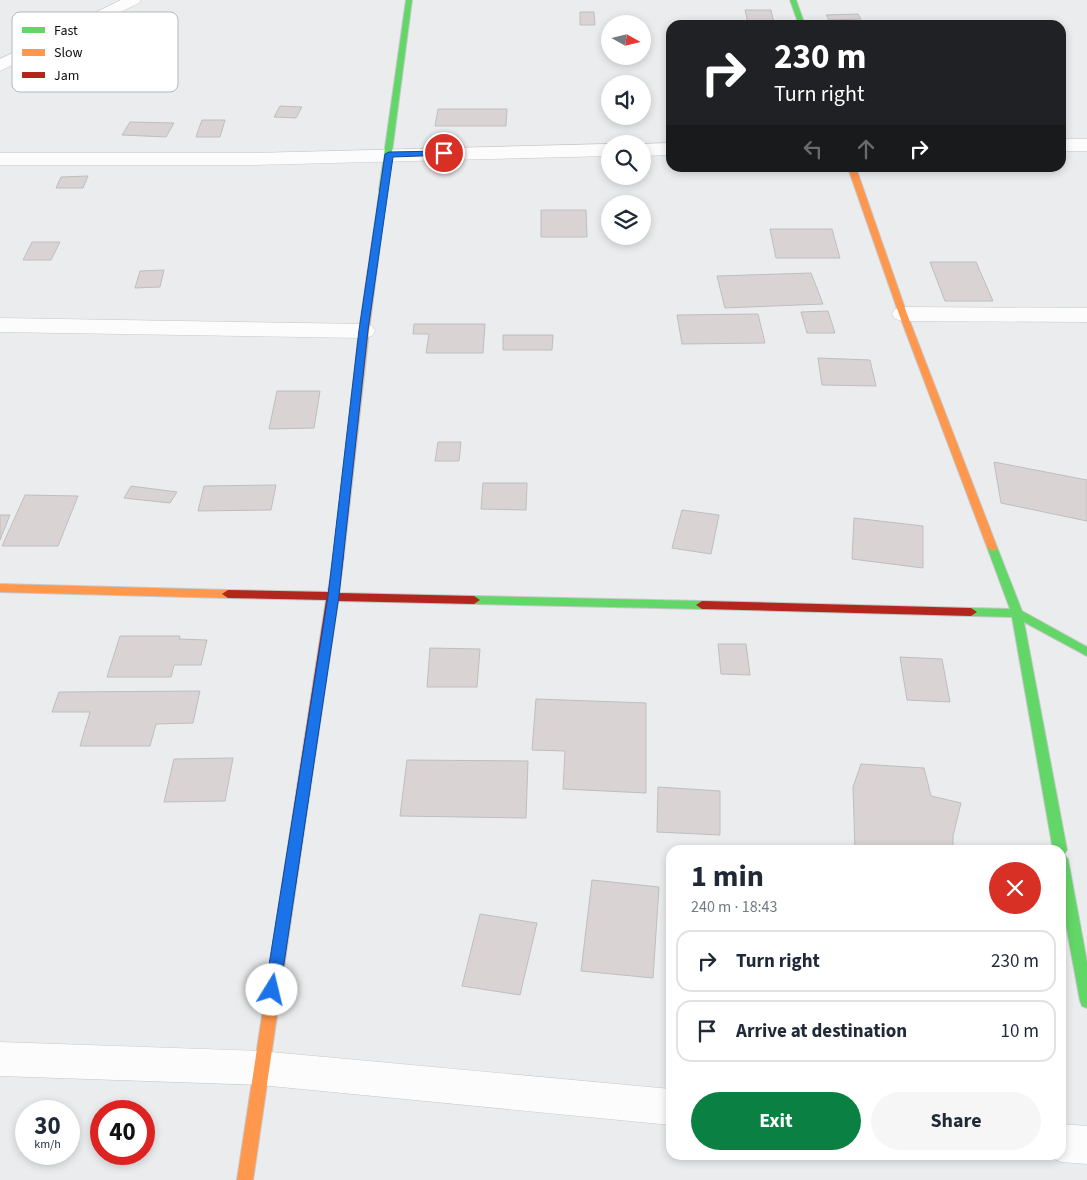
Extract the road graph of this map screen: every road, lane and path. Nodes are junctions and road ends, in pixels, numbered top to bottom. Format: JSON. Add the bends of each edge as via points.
{"nodes":[{"id":1,"x":133,"y":0,"type":"edge"},
{"id":2,"x":409,"y":0,"type":"edge"},
{"id":3,"x":793,"y":0,"type":"edge"},
{"id":4,"x":109,"y":12,"type":"edge"},
{"id":5,"x":800,"y":20,"type":"edge"},
{"id":6,"x":12,"y":60,"type":"edge"},
{"id":7,"x":0,"y":66,"type":"edge"},
{"id":8,"x":1066,"y":145,"type":"edge"},
{"id":9,"x":1087,"y":145,"type":"edge"},
{"id":10,"x":666,"y":149,"type":"edge"},
{"id":11,"x":601,"y":150,"type":"edge"},
{"id":12,"x":651,"y":150,"type":"edge"},
{"id":13,"x":389,"y":154,"type":"junction"},
{"id":14,"x":0,"y":159,"type":"edge"},
{"id":15,"x":853,"y":172,"type":"edge"},
{"id":16,"x":903,"y":314,"type":"junction"},
{"id":17,"x":1087,"y":314,"type":"edge"},
{"id":18,"x":0,"y":324,"type":"edge"},
{"id":19,"x":364,"y":330,"type":"junction"},
{"id":20,"x":0,"y":588,"type":"edge"},
{"id":21,"x":334,"y":596,"type":"junction"},
{"id":22,"x":1017,"y":613,"type":"junction"},
{"id":23,"x":1087,"y":652,"type":"edge"},
{"id":24,"x":1059,"y":845,"type":"edge"},
{"id":25,"x":1066,"y":886,"type":"edge"},
{"id":26,"x":1087,"y":1001,"type":"edge"},
{"id":27,"x":0,"y":1059,"type":"edge"},
{"id":28,"x":260,"y":1068,"type":"junction"},
{"id":29,"x":666,"y":1107,"type":"edge"},
{"id":30,"x":1066,"y":1143,"type":"edge"},
{"id":31,"x":1087,"y":1145,"type":"edge"},
{"id":32,"x":245,"y":1180,"type":"edge"}],
"edges":[{"from":1,"to":4,"type":"street"},
{"from":2,"to":13,"type":"street"},
{"from":3,"to":5,"type":"street"},
{"from":6,"to":7,"type":"street"},
{"from":8,"to":9,"type":"street"},
{"from":10,"to":12,"type":"street"},
{"from":11,"to":13,"type":"street"},
{"from":13,"to":14,"type":"street","via":[[252,159]]},
{"from":13,"to":19,"type":"street"},
{"from":15,"to":16,"type":"street"},
{"from":16,"to":17,"type":"street"},
{"from":16,"to":22,"type":"street"},
{"from":18,"to":19,"type":"street"},
{"from":19,"to":21,"type":"street"},
{"from":20,"to":21,"type":"street"},
{"from":21,"to":22,"type":"street"},
{"from":21,"to":28,"type":"street"},
{"from":22,"to":23,"type":"street"},
{"from":22,"to":24,"type":"street"},
{"from":25,"to":26,"type":"street"},
{"from":27,"to":28,"type":"street"},
{"from":28,"to":29,"type":"street"},
{"from":28,"to":32,"type":"street"},
{"from":30,"to":31,"type":"street"}]}
